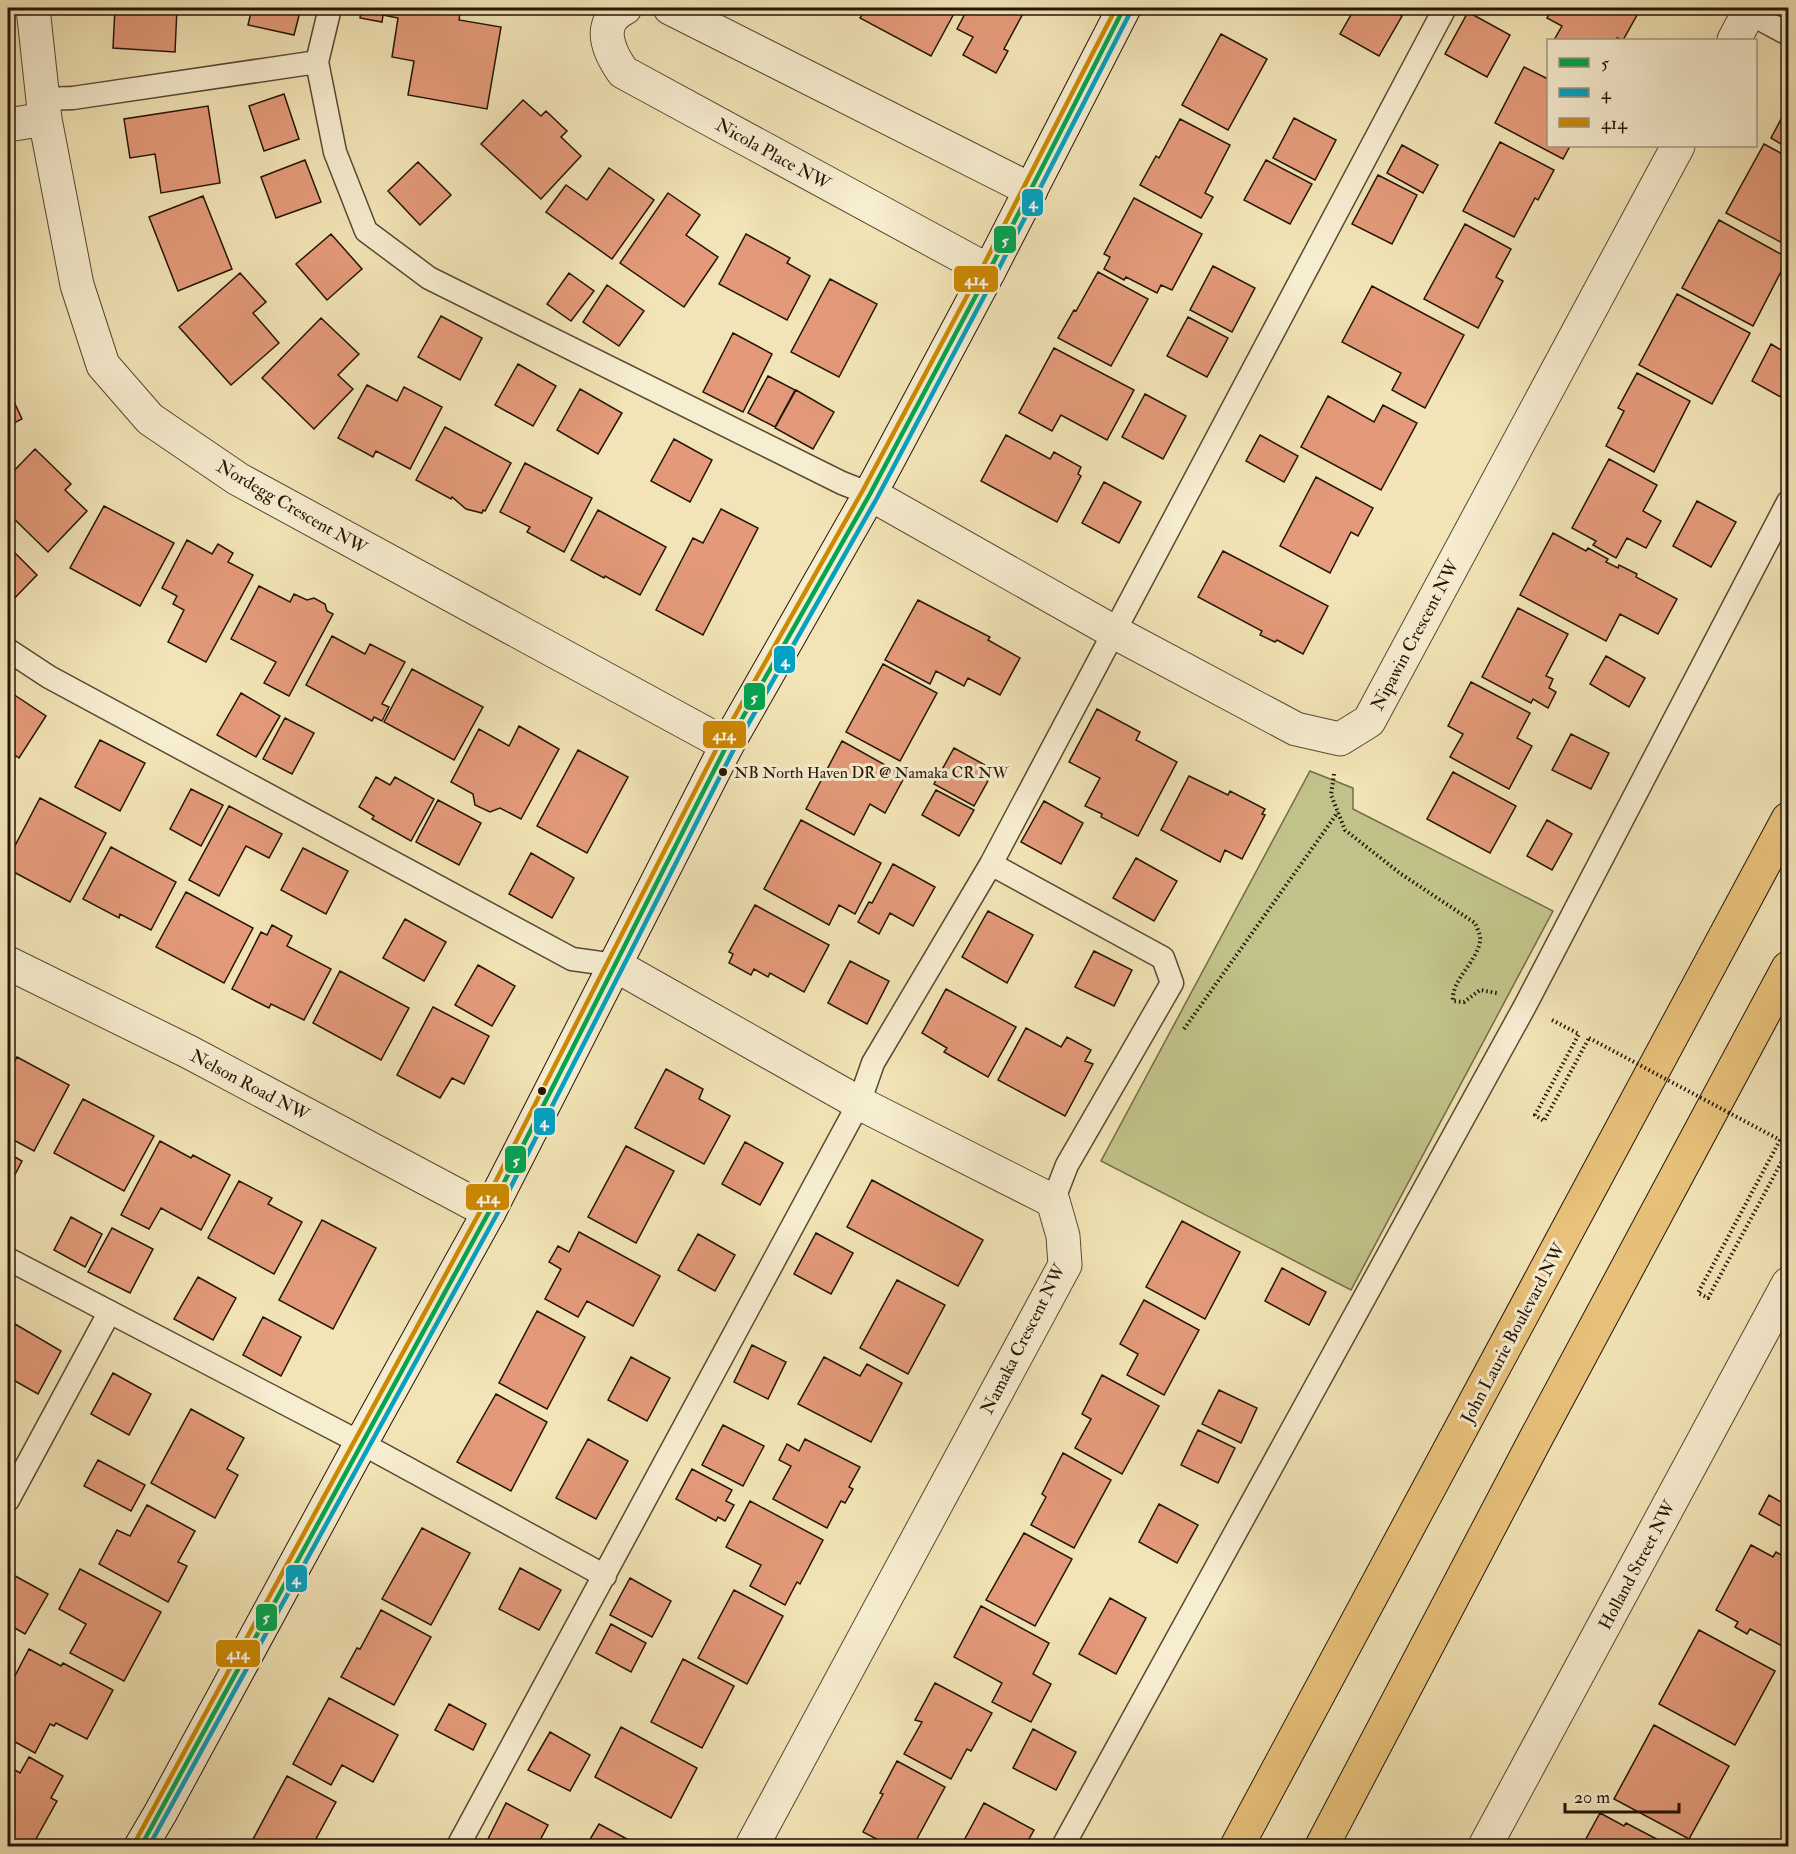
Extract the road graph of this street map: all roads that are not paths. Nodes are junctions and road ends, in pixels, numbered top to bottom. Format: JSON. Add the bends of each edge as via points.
{"nodes":[{"id":1,"x":33,"y":8,"type":"edge"},
{"id":2,"x":330,"y":8,"type":"edge"},
{"id":3,"x":625,"y":8,"type":"edge"},
{"id":4,"x":670,"y":8,"type":"edge"},
{"id":5,"x":1124,"y":8,"type":"edge"},
{"id":6,"x":1445,"y":8,"type":"edge"},
{"id":7,"x":1745,"y":20,"type":"edge"},
{"id":8,"x":1788,"y":34,"type":"edge"},
{"id":9,"x":317,"y":62,"type":"junction"},
{"id":10,"x":44,"y":109,"type":"junction"},
{"id":11,"x":8,"y":125,"type":"edge"},
{"id":12,"x":1677,"y":147,"type":"edge"},
{"id":13,"x":1030,"y":190,"type":"junction"},
{"id":14,"x":989,"y":271,"type":"junction"},
{"id":15,"x":870,"y":494,"type":"junction"},
{"id":16,"x":1788,"y":502,"type":"edge"},
{"id":17,"x":1114,"y":632,"type":"junction"},
{"id":18,"x":8,"y":650,"type":"edge"},
{"id":19,"x":727,"y":745,"type":"junction"},
{"id":20,"x":1788,"y":819,"type":"edge"},
{"id":21,"x":991,"y":864,"type":"junction"},
{"id":22,"x":8,"y":963,"type":"edge"},
{"id":23,"x":615,"y":965,"type":"junction"},
{"id":24,"x":1788,"y":968,"type":"edge"},
{"id":25,"x":859,"y":1103,"type":"junction"},
{"id":26,"x":1053,"y":1201,"type":"junction"},
{"id":27,"x":489,"y":1212,"type":"junction"},
{"id":28,"x":8,"y":1258,"type":"edge"},
{"id":29,"x":1788,"y":1284,"type":"edge"},
{"id":30,"x":109,"y":1313,"type":"junction"},
{"id":31,"x":361,"y":1443,"type":"junction"},
{"id":32,"x":8,"y":1500,"type":"edge"},
{"id":33,"x":605,"y":1576,"type":"junction"},
{"id":34,"x":141,"y":1846,"type":"edge"},
{"id":35,"x":458,"y":1846,"type":"edge"},
{"id":36,"x":752,"y":1846,"type":"edge"},
{"id":37,"x":1063,"y":1846,"type":"edge"},
{"id":38,"x":1237,"y":1846,"type":"edge"},
{"id":39,"x":1322,"y":1846,"type":"edge"},
{"id":40,"x":1485,"y":1846,"type":"edge"}],
"edges":[{"from":1,"to":10,"type":"street","name":"Nordegg Crescent NW"},
{"from":2,"to":9,"type":"lane"},
{"from":3,"to":14,"type":"street","name":"Nicola Place NW","via":[[617,11],[607,30],[610,53],[623,72]]},
{"from":4,"to":13,"type":"street"},
{"from":5,"to":13,"type":"street"},
{"from":6,"to":17,"type":"lane"},
{"from":7,"to":8,"type":"lane"},
{"from":9,"to":10,"type":"lane","via":[[72,98]]},
{"from":9,"to":15,"type":"lane","via":[[335,152],[366,231],[429,278]]},
{"from":10,"to":11,"type":"street"},
{"from":10,"to":19,"type":"street","name":"Nordegg Crescent NW","via":[[77,285],[103,365],[150,418],[238,479]]},
{"from":12,"to":17,"type":"street","name":"Nipawin Crescent NW","via":[[1370,720],[1340,740],[1296,729]]},
{"from":13,"to":14,"type":"street"},
{"from":14,"to":15,"type":"street"},
{"from":15,"to":17,"type":"street"},
{"from":15,"to":19,"type":"street"},
{"from":16,"to":37,"type":"lane","via":[[1525,1006]]},
{"from":17,"to":21,"type":"lane"},
{"from":18,"to":23,"type":"lane","via":[[49,677],[572,959]]},
{"from":19,"to":23,"type":"street"},
{"from":20,"to":38,"type":"main road","name":"John Laurie Boulevard NW"},
{"from":21,"to":25,"type":"lane","via":[[873,1063]]},
{"from":21,"to":26,"type":"lane","via":[[1163,958],[1172,983],[1068,1165]]},
{"from":22,"to":27,"type":"street","name":"Nelson Road NW","via":[[189,1052]]},
{"from":23,"to":25,"type":"street"},
{"from":23,"to":27,"type":"street"},
{"from":24,"to":39,"type":"main road"},
{"from":25,"to":26,"type":"street"},
{"from":25,"to":33,"type":"lane"},
{"from":26,"to":36,"type":"street","name":"Namaka Crescent NW","via":[[1063,1236],[1065,1265]]},
{"from":27,"to":31,"type":"street"},
{"from":28,"to":30,"type":"lane"},
{"from":29,"to":40,"type":"street","name":"Holland Street NW"},
{"from":30,"to":31,"type":"lane"},
{"from":30,"to":32,"type":"lane"},
{"from":31,"to":33,"type":"lane"},
{"from":31,"to":34,"type":"street"},
{"from":33,"to":35,"type":"lane"}]}
